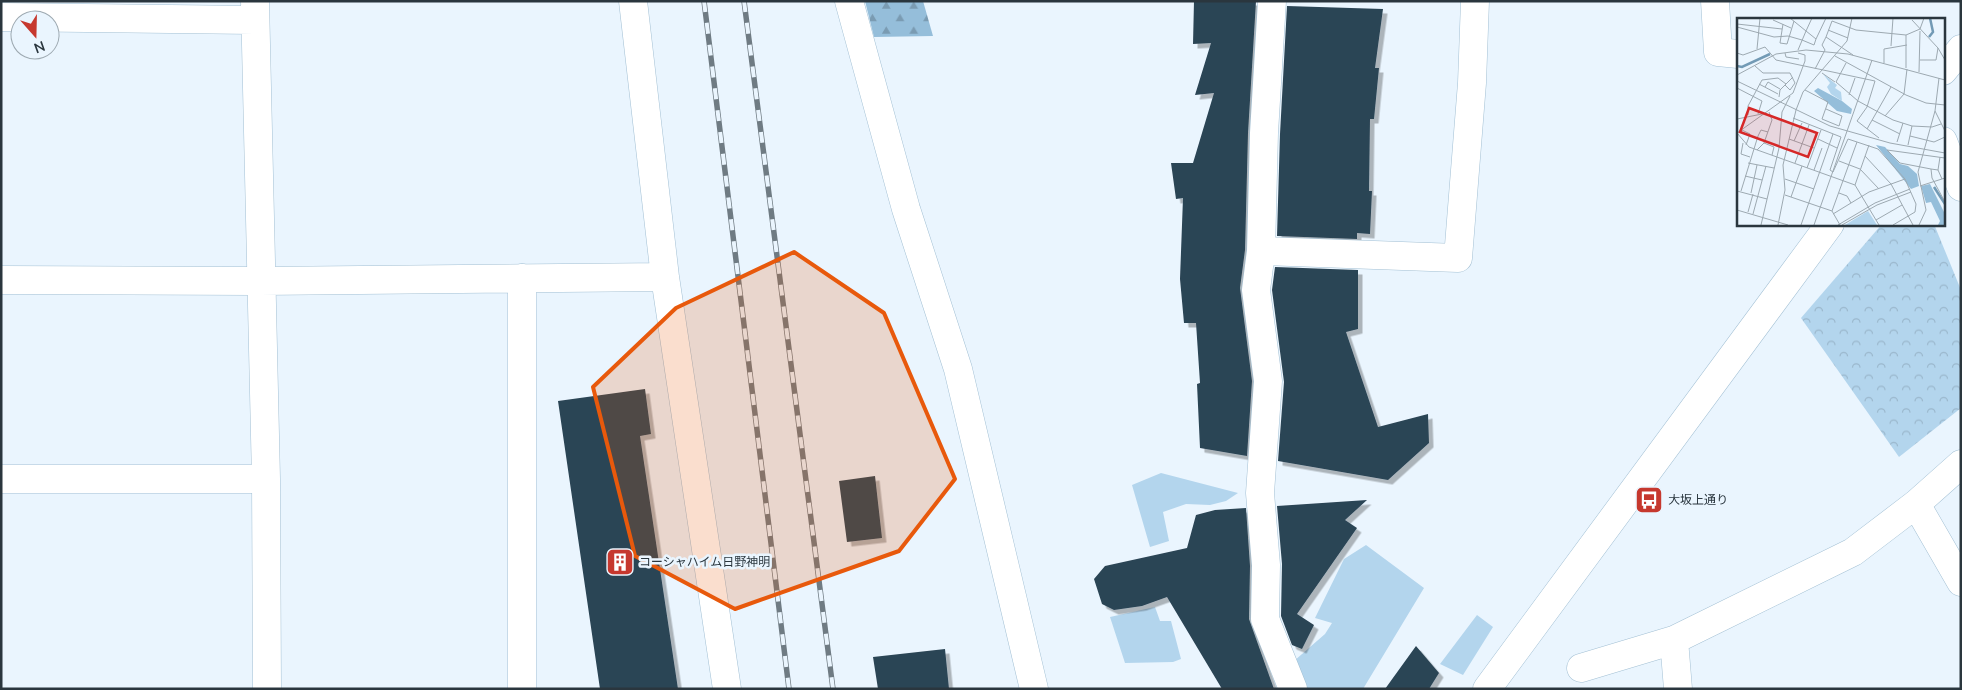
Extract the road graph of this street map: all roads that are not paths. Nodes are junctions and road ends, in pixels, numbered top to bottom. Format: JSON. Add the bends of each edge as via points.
{"nodes":[{"id":1,"x":633,"y":1,"type":"edge"},
{"id":2,"x":848,"y":1,"type":"edge"},
{"id":3,"x":1272,"y":1,"type":"edge"},
{"id":4,"x":1475,"y":1,"type":"edge"},
{"id":5,"x":1714,"y":1,"type":"edge"},
{"id":6,"x":254,"y":10,"type":"edge"},
{"id":7,"x":1,"y":17,"type":"edge"},
{"id":8,"x":1961,"y":49,"type":"edge"},
{"id":9,"x":1737,"y":54,"type":"edge"},
{"id":10,"x":1944,"y":70,"type":"edge"},
{"id":11,"x":1944,"y":144,"type":"edge"},
{"id":12,"x":1961,"y":187,"type":"edge"},
{"id":13,"x":1829,"y":225,"type":"edge"},
{"id":14,"x":1261,"y":251,"type":"junction"},
{"id":15,"x":665,"y":277,"type":"junction"},
{"id":16,"x":522,"y":278,"type":"junction"},
{"id":17,"x":1,"y":280,"type":"edge"},
{"id":18,"x":261,"y":281,"type":"junction"},
{"id":19,"x":1961,"y":464,"type":"edge"},
{"id":20,"x":1,"y":479,"type":"edge"},
{"id":21,"x":266,"y":479,"type":"junction"},
{"id":22,"x":1916,"y":504,"type":"junction"},
{"id":23,"x":1961,"y":582,"type":"edge"},
{"id":24,"x":1674,"y":640,"type":"junction"},
{"id":25,"x":1581,"y":668,"type":"dead end"},
{"id":26,"x":267,"y":689,"type":"edge"},
{"id":27,"x":522,"y":689,"type":"edge"},
{"id":28,"x":727,"y":689,"type":"edge"},
{"id":29,"x":1034,"y":689,"type":"edge"},
{"id":30,"x":1293,"y":689,"type":"edge"},
{"id":31,"x":1487,"y":689,"type":"edge"},
{"id":32,"x":1678,"y":689,"type":"edge"}],
"edges":[{"from":1,"to":15,"type":"street"},
{"from":2,"to":29,"type":"street","via":[[906,209],[958,369]]},
{"from":3,"to":14,"type":"street"},
{"from":4,"to":14,"type":"street","via":[[1458,258]]},
{"from":5,"to":9,"type":"street","via":[[1718,52]]},
{"from":6,"to":7,"type":"street"},
{"from":6,"to":18,"type":"street"},
{"from":8,"to":10,"type":"street"},
{"from":11,"to":12,"type":"street"},
{"from":13,"to":31,"type":"street"},
{"from":14,"to":30,"type":"street","via":[[1256,290],[1268,381],[1260,494],[1266,565],[1265,619]]},
{"from":15,"to":16,"type":"street"},
{"from":15,"to":28,"type":"street"},
{"from":16,"to":18,"type":"street"},
{"from":16,"to":27,"type":"street"},
{"from":17,"to":18,"type":"street"},
{"from":18,"to":21,"type":"street"},
{"from":19,"to":22,"type":"street"},
{"from":20,"to":21,"type":"street"},
{"from":21,"to":26,"type":"street"},
{"from":22,"to":23,"type":"street"},
{"from":22,"to":24,"type":"street","via":[[1853,552]]},
{"from":24,"to":25,"type":"street"},
{"from":24,"to":32,"type":"street"}]}
